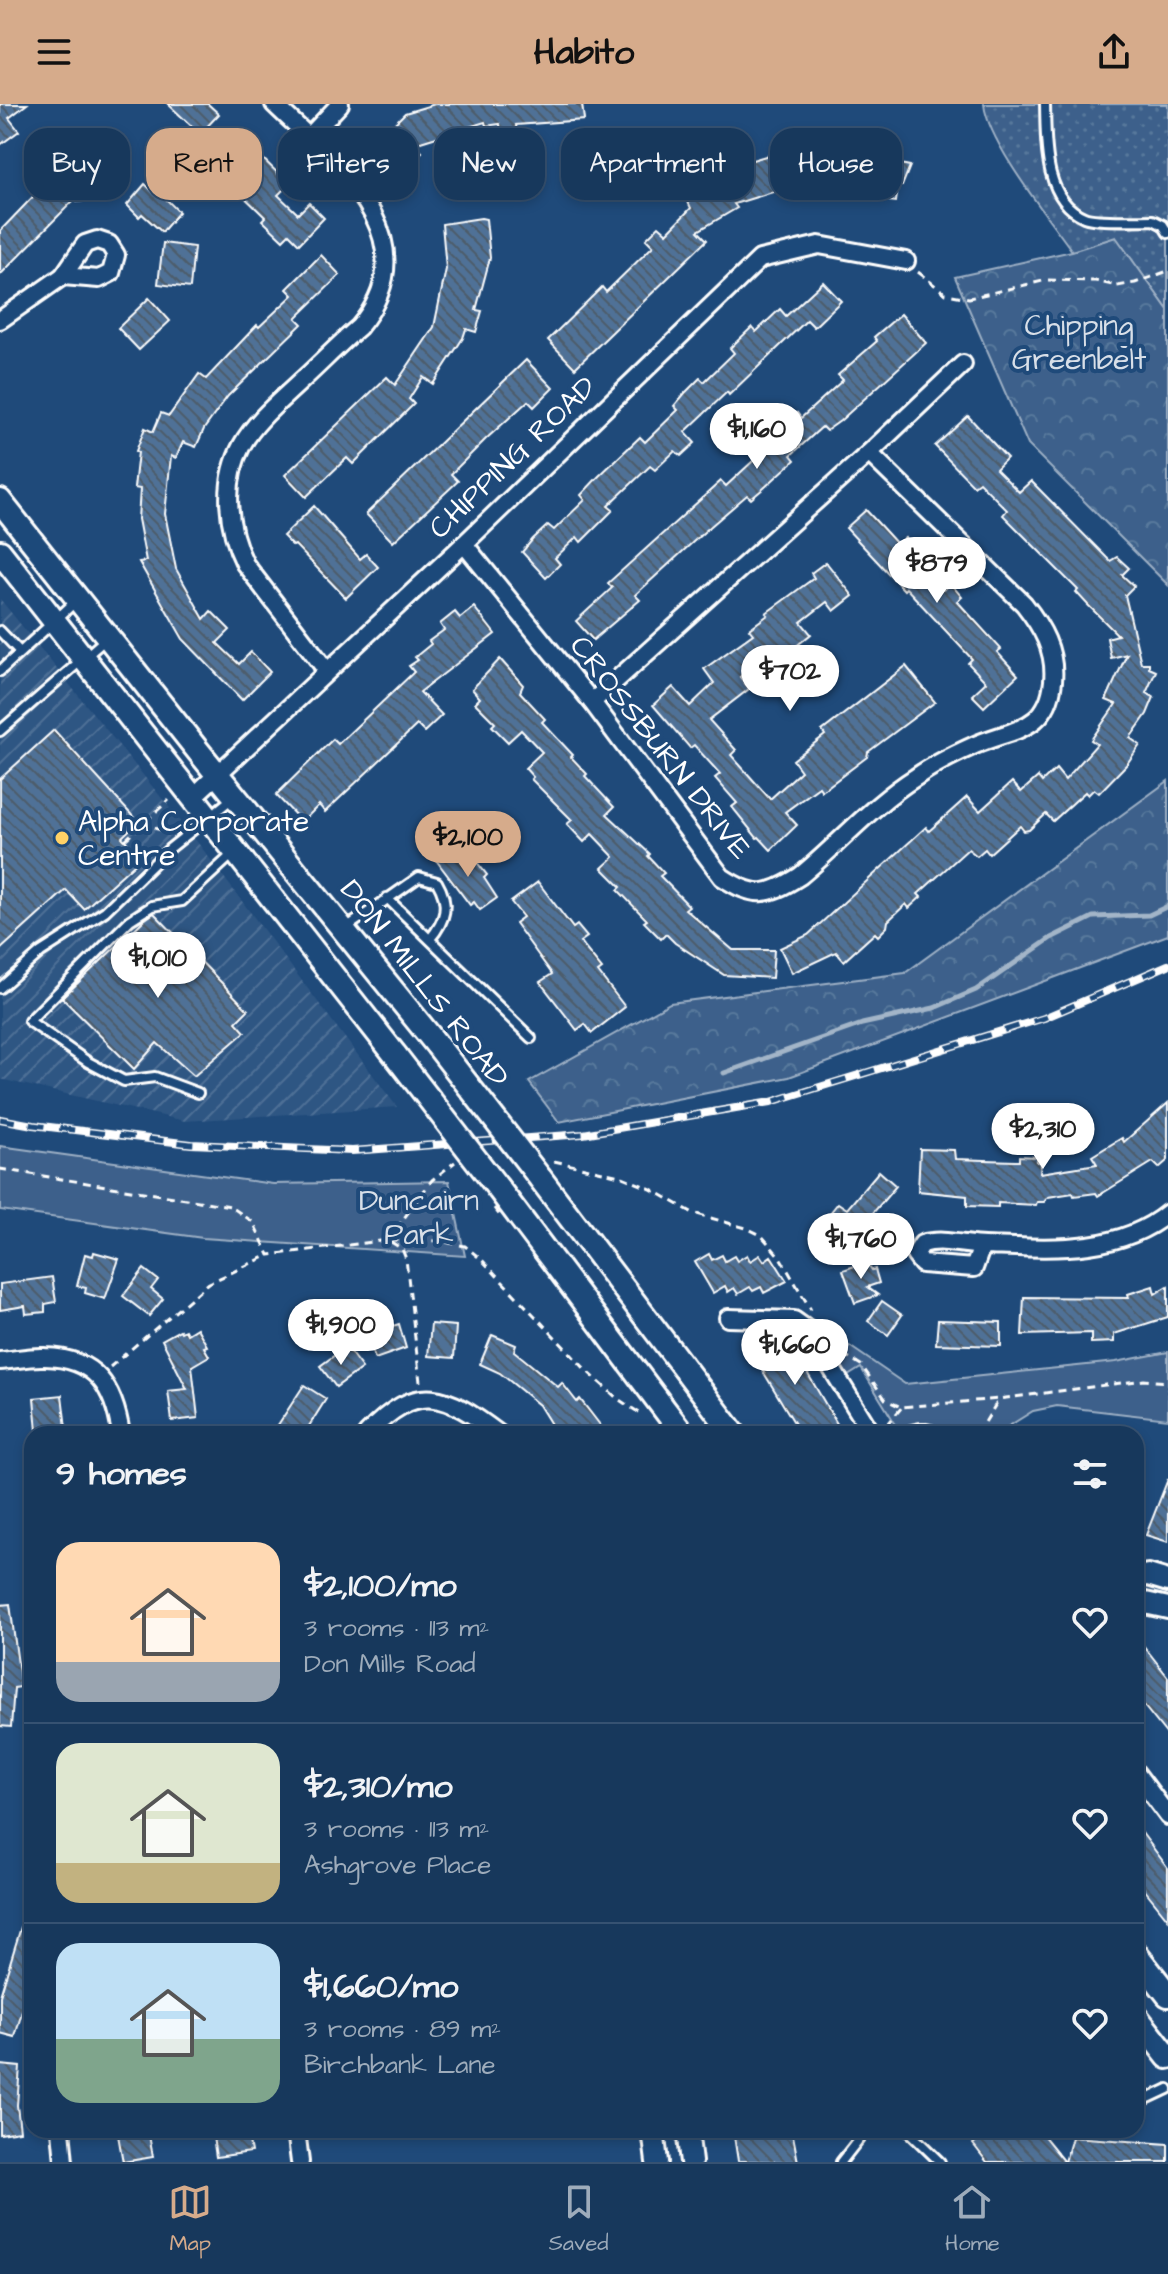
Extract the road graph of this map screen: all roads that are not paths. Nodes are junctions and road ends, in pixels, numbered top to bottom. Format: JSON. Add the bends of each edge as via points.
{"nodes":[{"id":1,"x":274,"y":104,"type":"edge"},
{"id":2,"x":340,"y":104,"type":"edge"},
{"id":3,"x":1045,"y":104,"type":"edge"},
{"id":4,"x":299,"y":128,"type":"edge"},
{"id":5,"x":317,"y":128,"type":"edge"},
{"id":6,"x":366,"y":200,"type":"edge"},
{"id":7,"x":1168,"y":233,"type":"edge"},
{"id":8,"x":906,"y":261,"type":"road end"},
{"id":9,"x":63,"y":276,"type":"dead end"},
{"id":10,"x":0,"y":320,"type":"edge"},
{"id":11,"x":963,"y":364,"type":"dead end"},
{"id":12,"x":869,"y":453,"type":"junction"},
{"id":13,"x":0,"y":501,"type":"edge"},
{"id":14,"x":464,"y":544,"type":"junction"},
{"id":15,"x":0,"y":552,"type":"edge"},
{"id":16,"x":79,"y":598,"type":"junction"},
{"id":17,"x":54,"y":620,"type":"junction"},
{"id":18,"x":0,"y":631,"type":"edge"},
{"id":19,"x":109,"y":637,"type":"junction"},
{"id":20,"x":20,"y":652,"type":"junction"},
{"id":21,"x":83,"y":657,"type":"junction"},
{"id":22,"x":0,"y":671,"type":"edge"},
{"id":23,"x":327,"y":671,"type":"junction"},
{"id":24,"x":592,"y":702,"type":"junction"},
{"id":25,"x":0,"y":731,"type":"edge"},
{"id":26,"x":217,"y":775,"type":"junction"},
{"id":27,"x":235,"y":796,"type":"junction"},
{"id":28,"x":182,"y":797,"type":"junction"},
{"id":29,"x":209,"y":816,"type":"junction"},
{"id":30,"x":236,"y":851,"type":"junction"},
{"id":31,"x":387,"y":898,"type":"junction"},
{"id":32,"x":345,"y":929,"type":"junction"},
{"id":33,"x":430,"y":939,"type":"junction"},
{"id":34,"x":0,"y":988,"type":"edge"},
{"id":35,"x":531,"y":1038,"type":"dead end"},
{"id":36,"x":198,"y":1093,"type":"dead end"},
{"id":37,"x":1168,"y":1213,"type":"edge"},
{"id":38,"x":982,"y":1246,"type":"dead end"},
{"id":39,"x":728,"y":1318,"type":"dead end"},
{"id":40,"x":0,"y":1361,"type":"edge"},
{"id":41,"x":119,"y":1426,"type":"edge"},
{"id":42,"x":375,"y":1426,"type":"edge"},
{"id":43,"x":489,"y":1426,"type":"edge"},
{"id":44,"x":677,"y":1426,"type":"edge"},
{"id":45,"x":728,"y":1426,"type":"edge"},
{"id":46,"x":867,"y":1426,"type":"edge"},
{"id":47,"x":1144,"y":1576,"type":"edge"},
{"id":48,"x":1168,"y":1581,"type":"edge"},
{"id":49,"x":1144,"y":1603,"type":"edge"},
{"id":50,"x":1168,"y":1608,"type":"edge"},
{"id":51,"x":1144,"y":1782,"type":"edge"},
{"id":52,"x":1165,"y":1807,"type":"edge"},
{"id":53,"x":1144,"y":1964,"type":"edge"},
{"id":54,"x":1168,"y":1995,"type":"edge"},
{"id":55,"x":1144,"y":2026,"type":"edge"},
{"id":56,"x":1168,"y":2057,"type":"edge"},
{"id":57,"x":1168,"y":2089,"type":"edge"},
{"id":58,"x":1144,"y":2100,"type":"edge"},
{"id":59,"x":62,"y":2138,"type":"edge"},
{"id":60,"x":297,"y":2138,"type":"edge"},
{"id":61,"x":654,"y":2138,"type":"edge"},
{"id":62,"x":688,"y":2138,"type":"edge"},
{"id":63,"x":860,"y":2138,"type":"edge"},
{"id":64,"x":915,"y":2138,"type":"edge"},
{"id":65,"x":64,"y":2162,"type":"edge"},
{"id":66,"x":300,"y":2162,"type":"edge"},
{"id":67,"x":657,"y":2162,"type":"edge"},
{"id":68,"x":691,"y":2162,"type":"edge"},
{"id":69,"x":841,"y":2162,"type":"edge"},
{"id":70,"x":940,"y":2162,"type":"edge"}],
"edges":[{"from":1,"to":4,"type":"street"},
{"from":2,"to":5,"type":"street"},
{"from":3,"to":7,"type":"lane","via":[[1052,180],[1065,202],[1085,218],[1153,220]]},
{"from":6,"to":23,"type":"street","via":[[382,236],[385,275],[372,311],[242,446],[230,486],[235,545]]},
{"from":8,"to":14,"type":"street","name":"CHIPPING ROAD","via":[[819,245],[760,259]]},
{"from":9,"to":10,"type":"street"},
{"from":11,"to":12,"type":"street"},
{"from":12,"to":24,"type":"street"},
{"from":12,"to":24,"type":"street","name":"CROSSBURN DRIVE","via":[[1039,624],[1055,668],[1052,693],[1040,717],[931,767],[890,795],[800,876],[754,894],[715,869]]},
{"from":13,"to":16,"type":"main road","name":"DON MILLS ROAD"},
{"from":14,"to":23,"type":"street","name":"CHIPPING ROAD"},
{"from":14,"to":24,"type":"street","name":"CROSSBURN DRIVE"},
{"from":15,"to":17,"type":"main road"},
{"from":16,"to":17,"type":"lane"},
{"from":16,"to":19,"type":"main road","name":"DON MILLS ROAD"},
{"from":17,"to":20,"type":"lane"},
{"from":17,"to":21,"type":"main road"},
{"from":18,"to":20,"type":"lane"},
{"from":19,"to":21,"type":"lane"},
{"from":19,"to":26,"type":"main road","name":"DON MILLS ROAD"},
{"from":20,"to":22,"type":"lane"},
{"from":21,"to":25,"type":"lane"},
{"from":21,"to":28,"type":"main road"},
{"from":23,"to":26,"type":"street","name":"CHIPPING ROAD"},
{"from":26,"to":27,"type":"main road","name":"DON MILLS ROAD"},
{"from":26,"to":28,"type":"street","name":"CHIPPING ROAD"},
{"from":27,"to":29,"type":"lane"},
{"from":27,"to":32,"type":"main road","name":"DON MILLS ROAD"},
{"from":28,"to":29,"type":"main road"},
{"from":29,"to":30,"type":"main road"},
{"from":29,"to":34,"type":"lane","via":[[105,911],[59,939]]},
{"from":30,"to":36,"type":"lane","via":[[182,901],[152,906],[130,920],[29,1021],[124,1081],[155,1077]]},
{"from":30,"to":44,"type":"main road","bridge":true},
{"from":31,"to":32,"type":"lane"},
{"from":31,"to":33,"type":"lane"},
{"from":31,"to":33,"type":"lane","via":[[419,877],[437,882],[445,895],[445,914]]},
{"from":32,"to":45,"type":"main road","name":"DON MILLS ROAD","bridge":true},
{"from":33,"to":35,"type":"lane"},
{"from":37,"to":38,"type":"street","via":[[1130,1237],[1103,1244]]},
{"from":39,"to":46,"type":"street","via":[[794,1320],[808,1330]]},
{"from":40,"to":41,"type":"street","via":[[44,1356],[89,1367],[113,1401]]},
{"from":42,"to":43,"type":"street","via":[[403,1403],[439,1398]]},
{"from":47,"to":48,"type":"street"},
{"from":49,"to":50,"type":"street"},
{"from":51,"to":52,"type":"street"},
{"from":53,"to":54,"type":"main road"},
{"from":55,"to":56,"type":"main road"},
{"from":57,"to":58,"type":"lane"},
{"from":59,"to":65,"type":"street"},
{"from":60,"to":66,"type":"street"},
{"from":61,"to":67,"type":"street"},
{"from":62,"to":68,"type":"street"},
{"from":63,"to":69,"type":"lane"},
{"from":64,"to":70,"type":"lane"}]}
